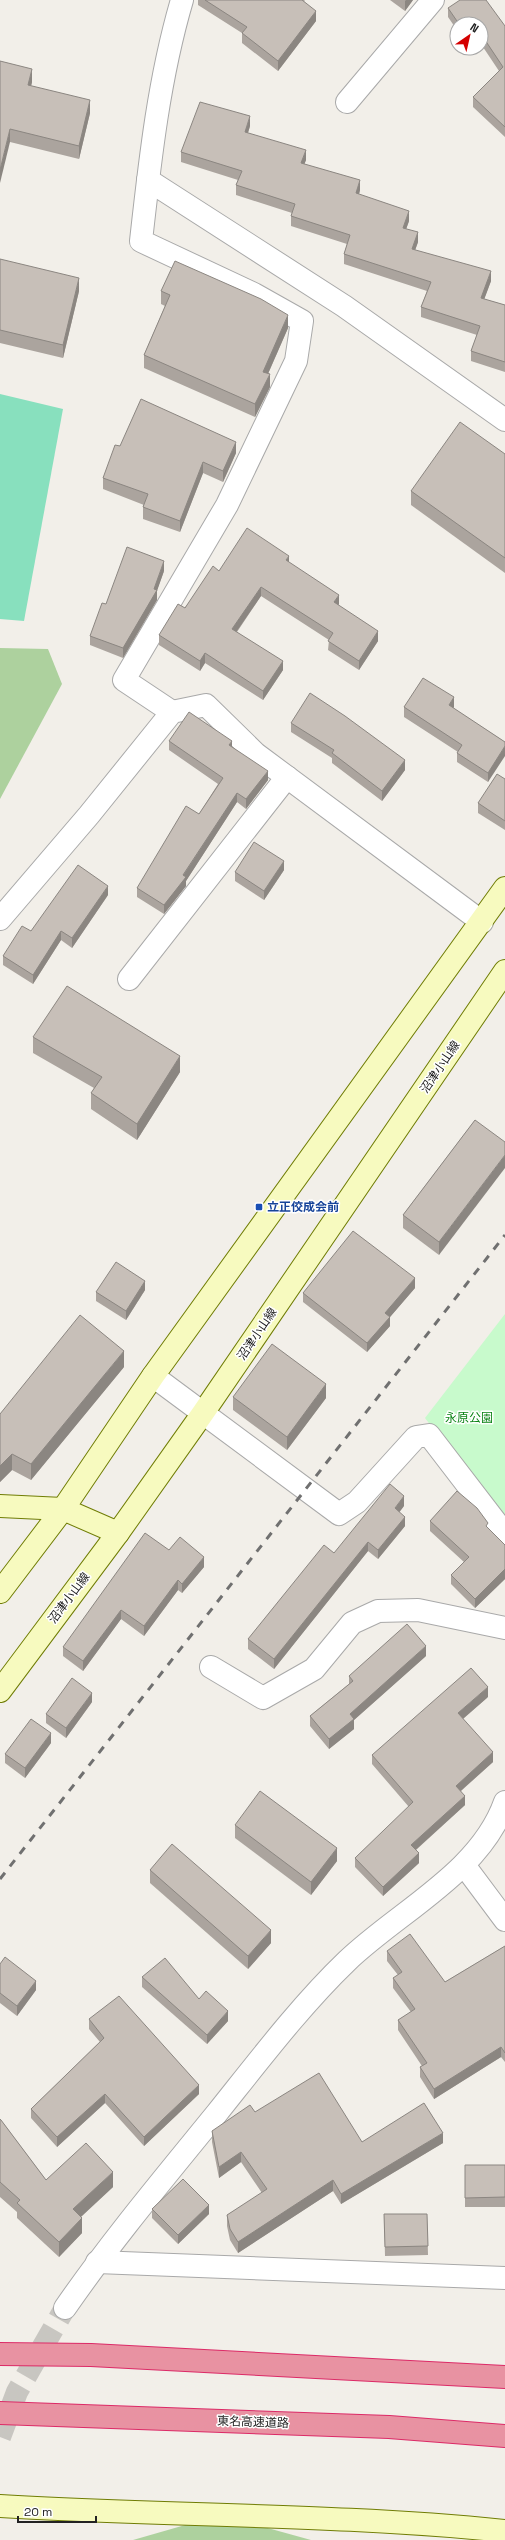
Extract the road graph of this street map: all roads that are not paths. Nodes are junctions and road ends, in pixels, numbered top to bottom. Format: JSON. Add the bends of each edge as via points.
{"nodes":[{"id":1,"x":182,"y":0,"type":"edge"},
{"id":2,"x":433,"y":0,"type":"edge"},
{"id":3,"x":347,"y":102,"type":"dead end"},
{"id":4,"x":148,"y":180,"type":"junction"},
{"id":5,"x":505,"y":420,"type":"edge"},
{"id":6,"x":172,"y":712,"type":"junction"},
{"id":7,"x":287,"y":777,"type":"junction"},
{"id":8,"x":505,"y":888,"type":"edge"},
{"id":9,"x":0,"y":919,"type":"edge"},
{"id":10,"x":482,"y":922,"type":"junction"},
{"id":11,"x":505,"y":971,"type":"edge"},
{"id":12,"x":129,"y":979,"type":"dead end"},
{"id":13,"x":153,"y":1376,"type":"junction"},
{"id":14,"x":203,"y":1413,"type":"junction"},
{"id":15,"x":0,"y":1506,"type":"edge"},
{"id":16,"x":63,"y":1509,"type":"junction"},
{"id":17,"x":118,"y":1533,"type":"junction"},
{"id":18,"x":505,"y":1534,"type":"edge"},
{"id":19,"x":0,"y":1592,"type":"edge"},
{"id":20,"x":505,"y":1628,"type":"edge"},
{"id":21,"x":211,"y":1667,"type":"dead end"},
{"id":22,"x":0,"y":1691,"type":"edge"},
{"id":23,"x":505,"y":1802,"type":"edge"},
{"id":24,"x":464,"y":1865,"type":"junction"},
{"id":25,"x":505,"y":1920,"type":"edge"},
{"id":26,"x":97,"y":2262,"type":"junction"},
{"id":27,"x":505,"y":2278,"type":"edge"},
{"id":28,"x":65,"y":2308,"type":"tunnel mouth"},
{"id":29,"x":0,"y":2354,"type":"edge"},
{"id":30,"x":505,"y":2377,"type":"edge"},
{"id":31,"x":0,"y":2413,"type":"edge"},
{"id":32,"x":505,"y":2436,"type":"edge"},
{"id":33,"x":0,"y":2506,"type":"edge"},
{"id":34,"x":505,"y":2531,"type":"edge"}],
"edges":[{"from":1,"to":4,"type":"street","via":[[169,45]]},
{"from":2,"to":3,"type":"street"},
{"from":4,"to":5,"type":"street","via":[[344,306]]},
{"from":4,"to":6,"type":"street","via":[[141,242],[254,294],[302,321],[296,360],[227,505],[124,680]]},
{"from":6,"to":7,"type":"street","via":[[206,705],[256,754]]},
{"from":6,"to":9,"type":"street"},
{"from":7,"to":10,"type":"street"},
{"from":7,"to":12,"type":"street"},
{"from":8,"to":10,"type":"main road"},
{"from":10,"to":13,"type":"main road"},
{"from":11,"to":14,"type":"main road","name":"沼津小山線"},
{"from":13,"to":14,"type":"street"},
{"from":13,"to":16,"type":"main road"},
{"from":14,"to":17,"type":"main road","name":"沼津小山線"},
{"from":14,"to":18,"type":"street","via":[[339,1514],[357,1502],[416,1437],[429,1435]]},
{"from":15,"to":16,"type":"main road"},
{"from":16,"to":17,"type":"main road"},
{"from":16,"to":19,"type":"main road"},
{"from":17,"to":22,"type":"main road","name":"沼津小山線"},
{"from":20,"to":21,"type":"street","via":[[418,1610],[378,1611],[352,1624],[314,1669],[263,1698]]},
{"from":23,"to":24,"type":"street","via":[[500,1817],[483,1844]]},
{"from":24,"to":25,"type":"street"},
{"from":24,"to":26,"type":"street","via":[[347,1961],[277,2039]]},
{"from":26,"to":27,"type":"street"},
{"from":26,"to":28,"type":"street"},
{"from":29,"to":30,"type":"highway","via":[[91,2355]]},
{"from":31,"to":32,"type":"highway","name":"東名高速道路","via":[[389,2427]]},
{"from":33,"to":34,"type":"main road","via":[[308,2517],[426,2523]]}]}
